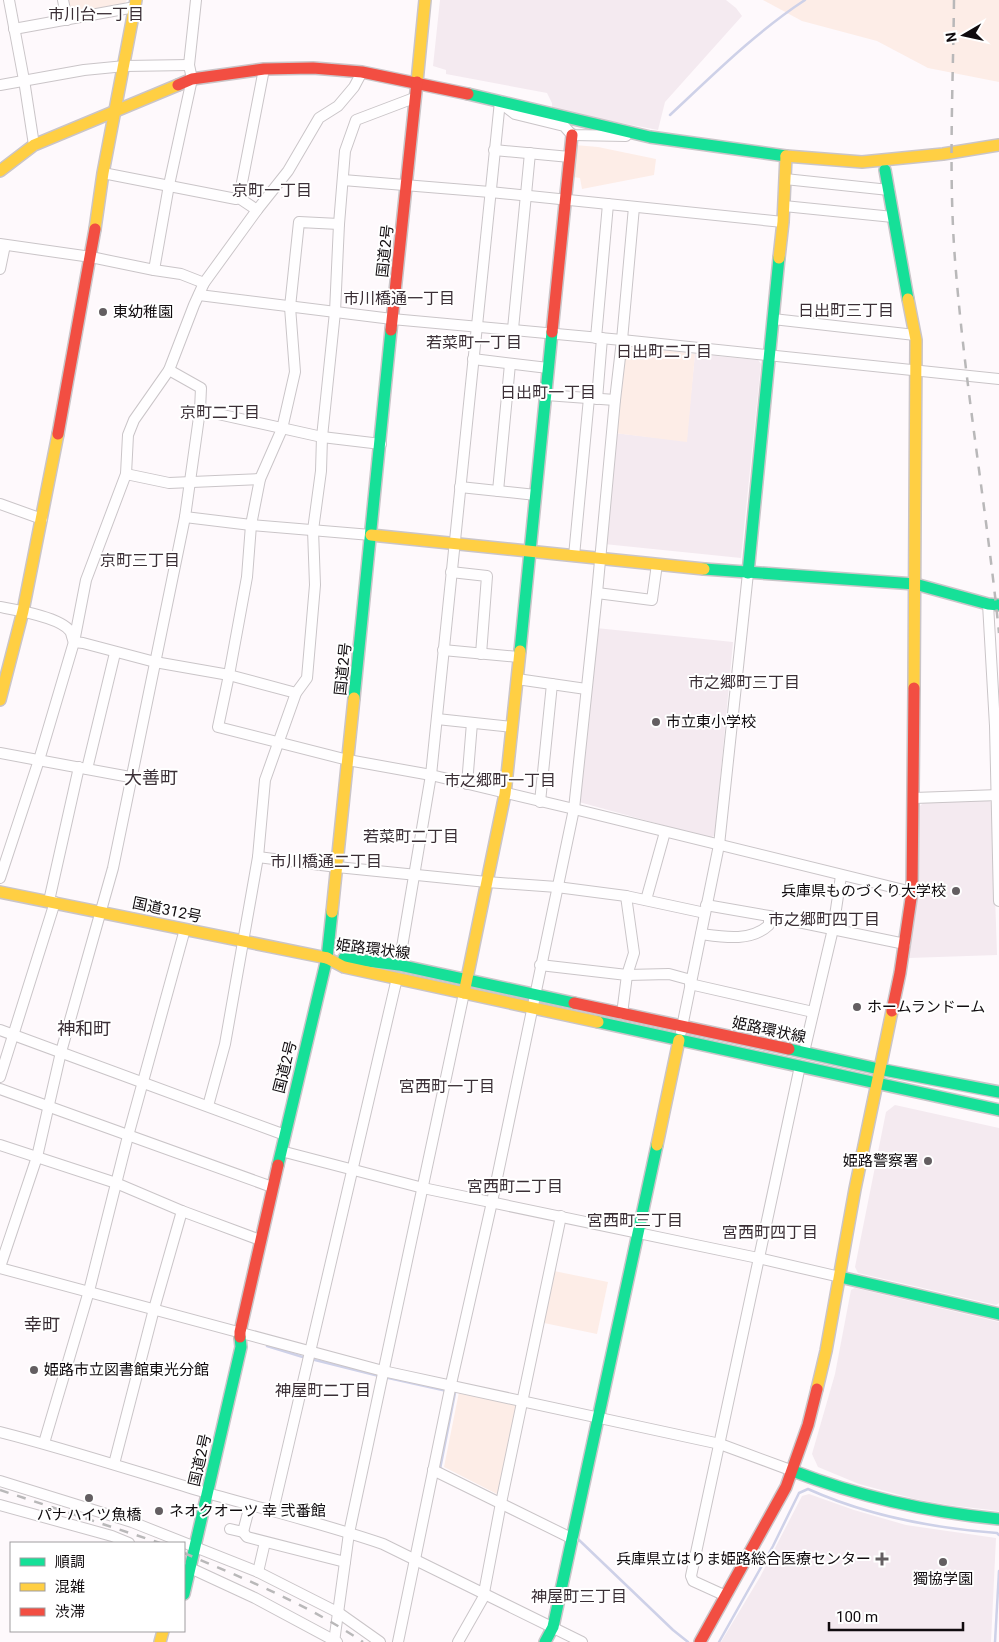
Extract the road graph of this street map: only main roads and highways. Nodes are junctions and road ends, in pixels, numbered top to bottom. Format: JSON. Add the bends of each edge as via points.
{"nodes":[{"id":1,"x":425,"y":0,"type":"edge"},
{"id":2,"x":136,"y":4,"type":"edge"},
{"id":3,"x":416,"y":83,"type":"junction"},
{"id":4,"x":114,"y":111,"type":"junction"},
{"id":5,"x":572,"y":135,"type":"road end"},
{"id":6,"x":999,"y":145,"type":"edge"},
{"id":7,"x":786,"y":156,"type":"junction"},
{"id":8,"x":885,"y":170,"type":"dead end"},
{"id":9,"x":0,"y":171,"type":"edge"},
{"id":10,"x":371,"y":535,"type":"junction"},
{"id":11,"x":530,"y":552,"type":"junction"},
{"id":12,"x":748,"y":573,"type":"junction"},
{"id":13,"x":915,"y":584,"type":"junction"},
{"id":14,"x":994,"y":604,"type":"edge"},
{"id":15,"x":0,"y":700,"type":"edge"},
{"id":16,"x":0,"y":892,"type":"edge"},
{"id":17,"x":327,"y":958,"type":"junction"},
{"id":18,"x":467,"y":981,"type":"junction"},
{"id":19,"x":464,"y":993,"type":"junction"},
{"id":20,"x":679,"y":1040,"type":"junction"},
{"id":21,"x":879,"y":1069,"type":"junction"},
{"id":22,"x":876,"y":1084,"type":"junction"},
{"id":23,"x":999,"y":1092,"type":"edge"},
{"id":24,"x":999,"y":1110,"type":"edge"},
{"id":25,"x":840,"y":1277,"type":"junction"},
{"id":26,"x":999,"y":1314,"type":"edge"},
{"id":27,"x":240,"y":1332,"type":"junction"},
{"id":28,"x":229,"y":1344,"type":"dead end"},
{"id":29,"x":793,"y":1471,"type":"junction"},
{"id":30,"x":999,"y":1519,"type":"edge"},
{"id":31,"x":187,"y":1567,"type":"edge"},
{"id":32,"x":185,"y":1585,"type":"edge"},
{"id":33,"x":545,"y":1642,"type":"edge"},
{"id":34,"x":700,"y":1642,"type":"edge"}],
"edges":[{"from":1,"to":3,"type":"main road","name":"国道2号"},
{"from":2,"to":4,"type":"main road"},
{"from":3,"to":4,"type":"main road","via":[[362,72],[264,69],[192,79]]},
{"from":3,"to":7,"type":"main road","via":[[650,136]]},
{"from":3,"to":10,"type":"main road","name":"国道2号"},
{"from":4,"to":9,"type":"main road","via":[[34,146]]},
{"from":4,"to":15,"type":"main road","via":[[91,257],[42,519]]},
{"from":5,"to":11,"type":"main road"},
{"from":6,"to":7,"type":"main road","via":[[862,162]]},
{"from":7,"to":12,"type":"main road","via":[[783,222]]},
{"from":8,"to":13,"type":"main road","via":[[915,335]]},
{"from":10,"to":11,"type":"main road"},
{"from":10,"to":17,"type":"main road","name":"国道2号"},
{"from":11,"to":12,"type":"main road"},
{"from":11,"to":18,"type":"main road","via":[[505,794]]},
{"from":12,"to":13,"type":"main road"},
{"from":13,"to":14,"type":"main road"},
{"from":13,"to":21,"type":"main road","via":[[912,892],[905,944]]},
{"from":16,"to":17,"type":"main road","name":"国道312号"},
{"from":17,"to":18,"type":"main road","name":"姫路環状線","via":[[398,965]]},
{"from":17,"to":19,"type":"main road","name":"姫路環状線","via":[[344,967]]},
{"from":17,"to":27,"type":"main road","name":"国道2号"},
{"from":18,"to":19,"type":"main road"},
{"from":18,"to":21,"type":"main road","name":"姫路環状線"},
{"from":19,"to":20,"type":"main road","name":"姫路環状線"},
{"from":20,"to":22,"type":"main road","name":"姫路環状線"},
{"from":20,"to":33,"type":"main road","via":[[573,1539],[553,1627]]},
{"from":21,"to":22,"type":"main road"},
{"from":21,"to":23,"type":"main road","name":"姫路環状線"},
{"from":22,"to":24,"type":"main road","name":"姫路環状線"},
{"from":22,"to":25,"type":"main road"},
{"from":25,"to":26,"type":"main road"},
{"from":25,"to":29,"type":"main road","via":[[811,1415]]},
{"from":27,"to":28,"type":"main road"},
{"from":27,"to":31,"type":"main road","name":"国道2号","via":[[241,1347],[199,1490],[196,1546]]},
{"from":29,"to":30,"type":"main road","via":[[852,1492],[906,1506]]},
{"from":29,"to":34,"type":"main road"},
{"from":31,"to":32,"type":"main road","name":"国道2号"}]}
